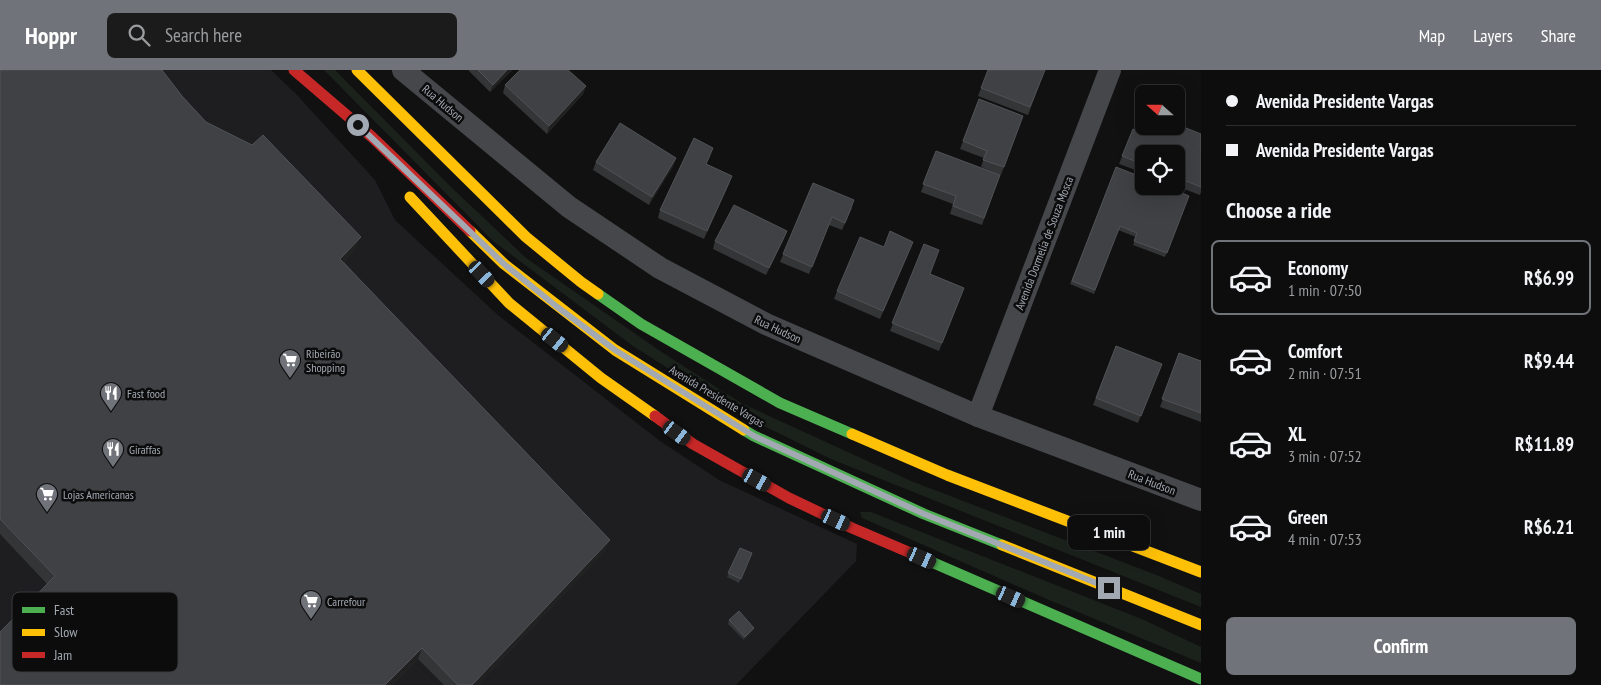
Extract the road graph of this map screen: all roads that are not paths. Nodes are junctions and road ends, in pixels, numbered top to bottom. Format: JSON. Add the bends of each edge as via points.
{"nodes":[{"id":1,"x":294,"y":70,"type":"edge"},
{"id":2,"x":357,"y":70,"type":"edge"},
{"id":3,"x":403,"y":70,"type":"edge"},
{"id":4,"x":1110,"y":70,"type":"edge"},
{"id":5,"x":372,"y":137,"type":"junction"},
{"id":6,"x":373,"y":151,"type":"dead end"},
{"id":7,"x":400,"y":187,"type":"dead end"},
{"id":8,"x":978,"y":416,"type":"junction"},
{"id":9,"x":1201,"y":500,"type":"edge"},
{"id":10,"x":1201,"y":572,"type":"edge"},
{"id":11,"x":1201,"y":625,"type":"edge"},
{"id":12,"x":1201,"y":679,"type":"edge"}],
"edges":[{"from":1,"to":5,"type":"main road","name":"Avenida Presidente Vargas"},
{"from":2,"to":10,"type":"main road","name":"Avenida Presidente Vargas","via":[[526,237],[581,282],[641,324],[780,403],[947,475]]},
{"from":3,"to":8,"type":"street","name":"Rua Hudson","via":[[569,207],[660,268],[766,324]]},
{"from":4,"to":8,"type":"street","name":"Avenida Dormelia de Souza Mosca"},
{"from":5,"to":6,"type":"main road"},
{"from":5,"to":11,"type":"main road","name":"Avenida Presidente Vargas","via":[[504,264],[556,306],[615,350],[754,436],[924,514]]},
{"from":7,"to":12,"type":"main road","via":[[509,303],[601,378],[693,444],[789,498],[852,528]]},
{"from":8,"to":9,"type":"street","name":"Rua Hudson"}]}
